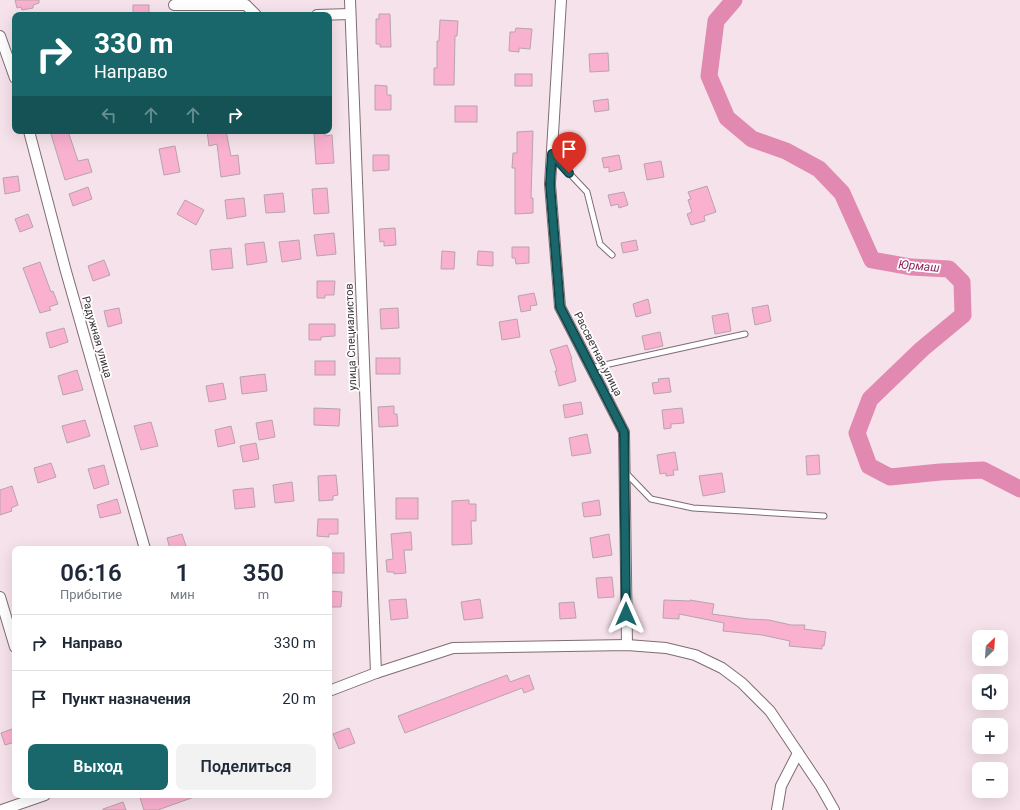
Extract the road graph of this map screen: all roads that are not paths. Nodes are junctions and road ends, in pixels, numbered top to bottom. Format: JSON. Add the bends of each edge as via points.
{"nodes":[{"id":1,"x":350,"y":0,"type":"edge"},
{"id":2,"x":561,"y":0,"type":"edge"},
{"id":3,"x":193,"y":2,"type":"edge"},
{"id":4,"x":174,"y":5,"type":"dead end"},
{"id":5,"x":253,"y":12,"type":"edge"},
{"id":6,"x":350,"y":14,"type":"junction"},
{"id":7,"x":332,"y":15,"type":"edge"},
{"id":8,"x":0,"y":36,"type":"edge"},
{"id":9,"x":12,"y":65,"type":"edge"},
{"id":10,"x":30,"y":134,"type":"edge"},
{"id":11,"x":552,"y":154,"type":"junction"},
{"id":12,"x":612,"y":255,"type":"dead end"},
{"id":13,"x":745,"y":334,"type":"dead end"},
{"id":14,"x":591,"y":368,"type":"junction"},
{"id":15,"x":625,"y":472,"type":"junction"},
{"id":16,"x":824,"y":516,"type":"dead end"},
{"id":17,"x":144,"y":546,"type":"edge"},
{"id":18,"x":0,"y":597,"type":"edge"},
{"id":19,"x":12,"y":637,"type":"edge"},
{"id":20,"x":626,"y":645,"type":"junction"},
{"id":21,"x":376,"y":673,"type":"junction"},
{"id":22,"x":332,"y":690,"type":"edge"},
{"id":23,"x":798,"y":753,"type":"junction"},
{"id":24,"x":36,"y":798,"type":"edge"},
{"id":25,"x":2,"y":810,"type":"edge"},
{"id":26,"x":776,"y":810,"type":"edge"},
{"id":27,"x":834,"y":810,"type":"edge"}],
"edges":[{"from":1,"to":6,"type":"street","name":"улица Специалистов"},
{"from":2,"to":11,"type":"street","name":"Рассветная улица"},
{"from":3,"to":4,"type":"street"},
{"from":3,"to":5,"type":"street","via":[[246,5]]},
{"from":6,"to":7,"type":"street"},
{"from":6,"to":21,"type":"street","name":"улица Специалистов"},
{"from":8,"to":9,"type":"street"},
{"from":10,"to":17,"type":"street","name":"Радужная улица"},
{"from":11,"to":12,"type":"lane","via":[[587,192],[600,244]]},
{"from":11,"to":14,"type":"street","name":"Рассветная улица","via":[[550,184],[560,307]]},
{"from":13,"to":14,"type":"lane"},
{"from":14,"to":15,"type":"street","name":"Рассветная улица","via":[[624,432]]},
{"from":15,"to":16,"type":"lane","via":[[651,499],[693,508]]},
{"from":15,"to":20,"type":"street","name":"Рассветная улица"},
{"from":18,"to":19,"type":"street"},
{"from":20,"to":21,"type":"street","via":[[453,648]]},
{"from":20,"to":23,"type":"street","via":[[666,648],[695,655],[722,668],[742,683],[770,711]]},
{"from":21,"to":22,"type":"street"},
{"from":23,"to":26,"type":"street","via":[[782,786]]},
{"from":23,"to":27,"type":"street"},
{"from":24,"to":25,"type":"street"}]}
